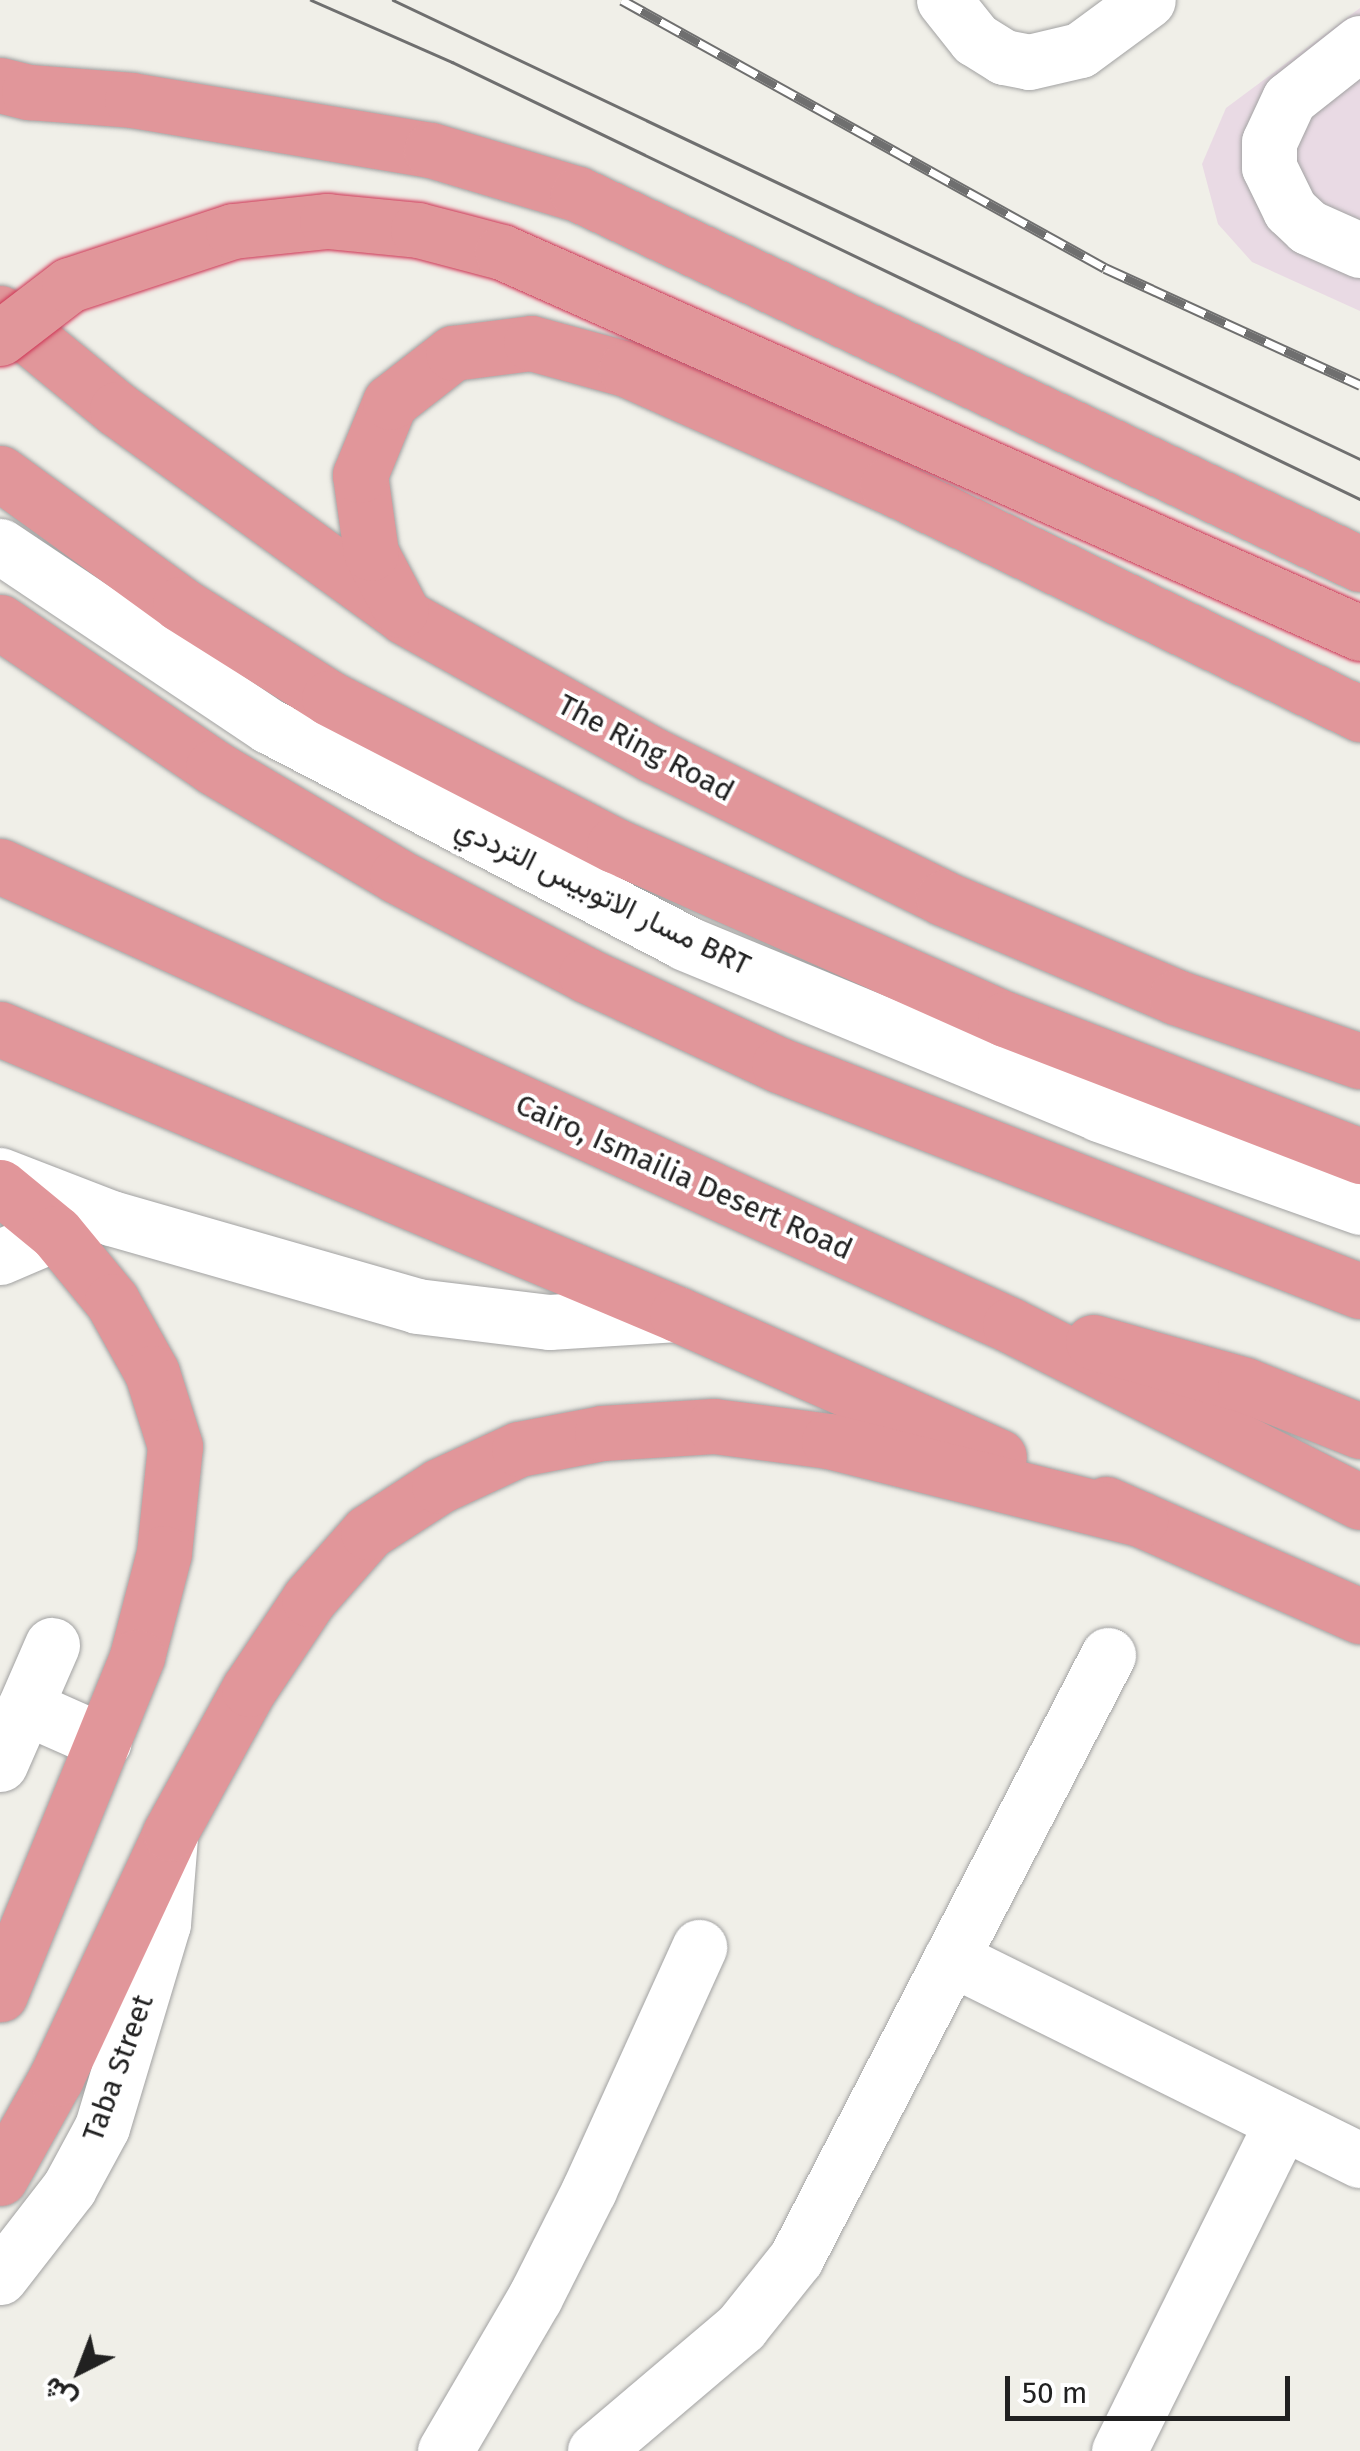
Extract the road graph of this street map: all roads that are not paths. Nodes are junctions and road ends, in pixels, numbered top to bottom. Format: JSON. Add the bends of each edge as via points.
{"nodes":[{"id":1,"x":944,"y":0,"type":"edge"},
{"id":2,"x":1148,"y":0,"type":"edge"},
{"id":3,"x":1360,"y":43,"type":"edge"},
{"id":4,"x":0,"y":85,"type":"edge"},
{"id":5,"x":1360,"y":250,"type":"edge"},
{"id":6,"x":0,"y":314,"type":"edge"},
{"id":7,"x":0,"y":338,"type":"edge"},
{"id":8,"x":0,"y":473,"type":"edge"},
{"id":9,"x":0,"y":546,"type":"edge"},
{"id":10,"x":1360,"y":564,"type":"edge"},
{"id":11,"x":405,"y":617,"type":"junction"},
{"id":12,"x":0,"y":622,"type":"edge"},
{"id":13,"x":1360,"y":633,"type":"edge"},
{"id":14,"x":1360,"y":714,"type":"edge"},
{"id":15,"x":0,"y":866,"type":"edge"},
{"id":16,"x":0,"y":1030,"type":"edge"},
{"id":17,"x":1360,"y":1061,"type":"edge"},
{"id":18,"x":1360,"y":1156,"type":"edge"},
{"id":19,"x":0,"y":1176,"type":"edge"},
{"id":20,"x":0,"y":1187,"type":"edge"},
{"id":21,"x":1360,"y":1207,"type":"edge"},
{"id":22,"x":56,"y":1233,"type":"junction"},
{"id":23,"x":0,"y":1256,"type":"edge"},
{"id":24,"x":1360,"y":1291,"type":"edge"},
{"id":25,"x":677,"y":1314,"type":"junction"},
{"id":26,"x":1010,"y":1325,"type":"junction"},
{"id":27,"x":1360,"y":1431,"type":"edge"},
{"id":28,"x":1360,"y":1502,"type":"edge"},
{"id":29,"x":1140,"y":1519,"type":"junction"},
{"id":30,"x":1360,"y":1616,"type":"edge"},
{"id":31,"x":52,"y":1645,"type":"dead end"},
{"id":32,"x":1108,"y":1655,"type":"dead end"},
{"id":33,"x":25,"y":1707,"type":"junction"},
{"id":34,"x":104,"y":1742,"type":"junction"},
{"id":35,"x":0,"y":1764,"type":"edge"},
{"id":36,"x":170,"y":1833,"type":"junction"},
{"id":37,"x":699,"y":1947,"type":"dead end"},
{"id":38,"x":951,"y":1958,"type":"junction"},
{"id":39,"x":0,"y":1994,"type":"edge"},
{"id":40,"x":1282,"y":2122,"type":"junction"},
{"id":41,"x":1360,"y":2160,"type":"edge"},
{"id":42,"x":0,"y":2178,"type":"edge"},
{"id":43,"x":0,"y":2277,"type":"edge"},
{"id":44,"x":445,"y":2451,"type":"edge"},
{"id":45,"x":595,"y":2451,"type":"edge"},
{"id":46,"x":1119,"y":2451,"type":"edge"}],
"edges":[{"from":1,"to":2,"type":"street","via":[[975,39],[1004,57],[1029,62],[1080,50]]},
{"from":3,"to":5,"type":"street","via":[[1288,98],[1269,142],[1269,167],[1290,210]]},
{"from":4,"to":10,"type":"highway","via":[[412,146],[578,194]]},
{"from":6,"to":11,"type":"highway","name":"The Ring Road","via":[[116,410]]},
{"from":7,"to":13,"type":"highway","bridge":true,"via":[[69,285],[233,231],[326,222],[418,230],[502,252]]},
{"from":8,"to":18,"type":"highway","via":[[180,604],[330,698],[614,845],[1005,1019]]},
{"from":9,"to":21,"type":"street","name":"مسار الاتوبيس الترددي BRT","via":[[269,726],[685,942],[1099,1114]]},
{"from":11,"to":14,"type":"highway","via":[[371,553],[360,474],[390,402],[453,353],[531,342],[626,369],[887,485]]},
{"from":11,"to":17,"type":"highway","name":"The Ring Road","via":[[653,755],[943,898],[1176,997]]},
{"from":12,"to":24,"type":"highway","via":[[214,767],[397,876],[586,975],[797,1072]]},
{"from":15,"to":26,"type":"highway","name":"Cairo, Ismailia Desert Road"},
{"from":16,"to":25,"type":"highway"},
{"from":19,"to":25,"type":"street","via":[[111,1218],[417,1306],[548,1322]]},
{"from":20,"to":22,"type":"highway"},
{"from":22,"to":23,"type":"street"},
{"from":22,"to":34,"type":"highway","via":[[135,1338],[175,1446],[153,1605]]},
{"from":25,"to":29,"type":"highway"},
{"from":26,"to":27,"type":"highway","via":[[1167,1361]]},
{"from":26,"to":28,"type":"highway","name":"Cairo, Ismailia Desert Road"},
{"from":29,"to":30,"type":"highway"},
{"from":29,"to":36,"type":"highway","via":[[829,1441],[714,1426],[602,1433],[519,1449],[439,1486],[368,1532],[249,1688]]},
{"from":31,"to":33,"type":"street"},
{"from":32,"to":38,"type":"street"},
{"from":33,"to":34,"type":"street"},
{"from":33,"to":35,"type":"street"},
{"from":34,"to":39,"type":"highway"},
{"from":36,"to":42,"type":"highway","via":[[56,2078]]},
{"from":36,"to":43,"type":"street","name":"Taba Street","via":[[159,1942],[102,2128],[70,2188]]},
{"from":37,"to":44,"type":"street","via":[[590,2190]]},
{"from":38,"to":40,"type":"street"},
{"from":38,"to":45,"type":"street","via":[[796,2258],[771,2294],[742,2327]]},
{"from":40,"to":41,"type":"street"},
{"from":40,"to":46,"type":"street"}]}
